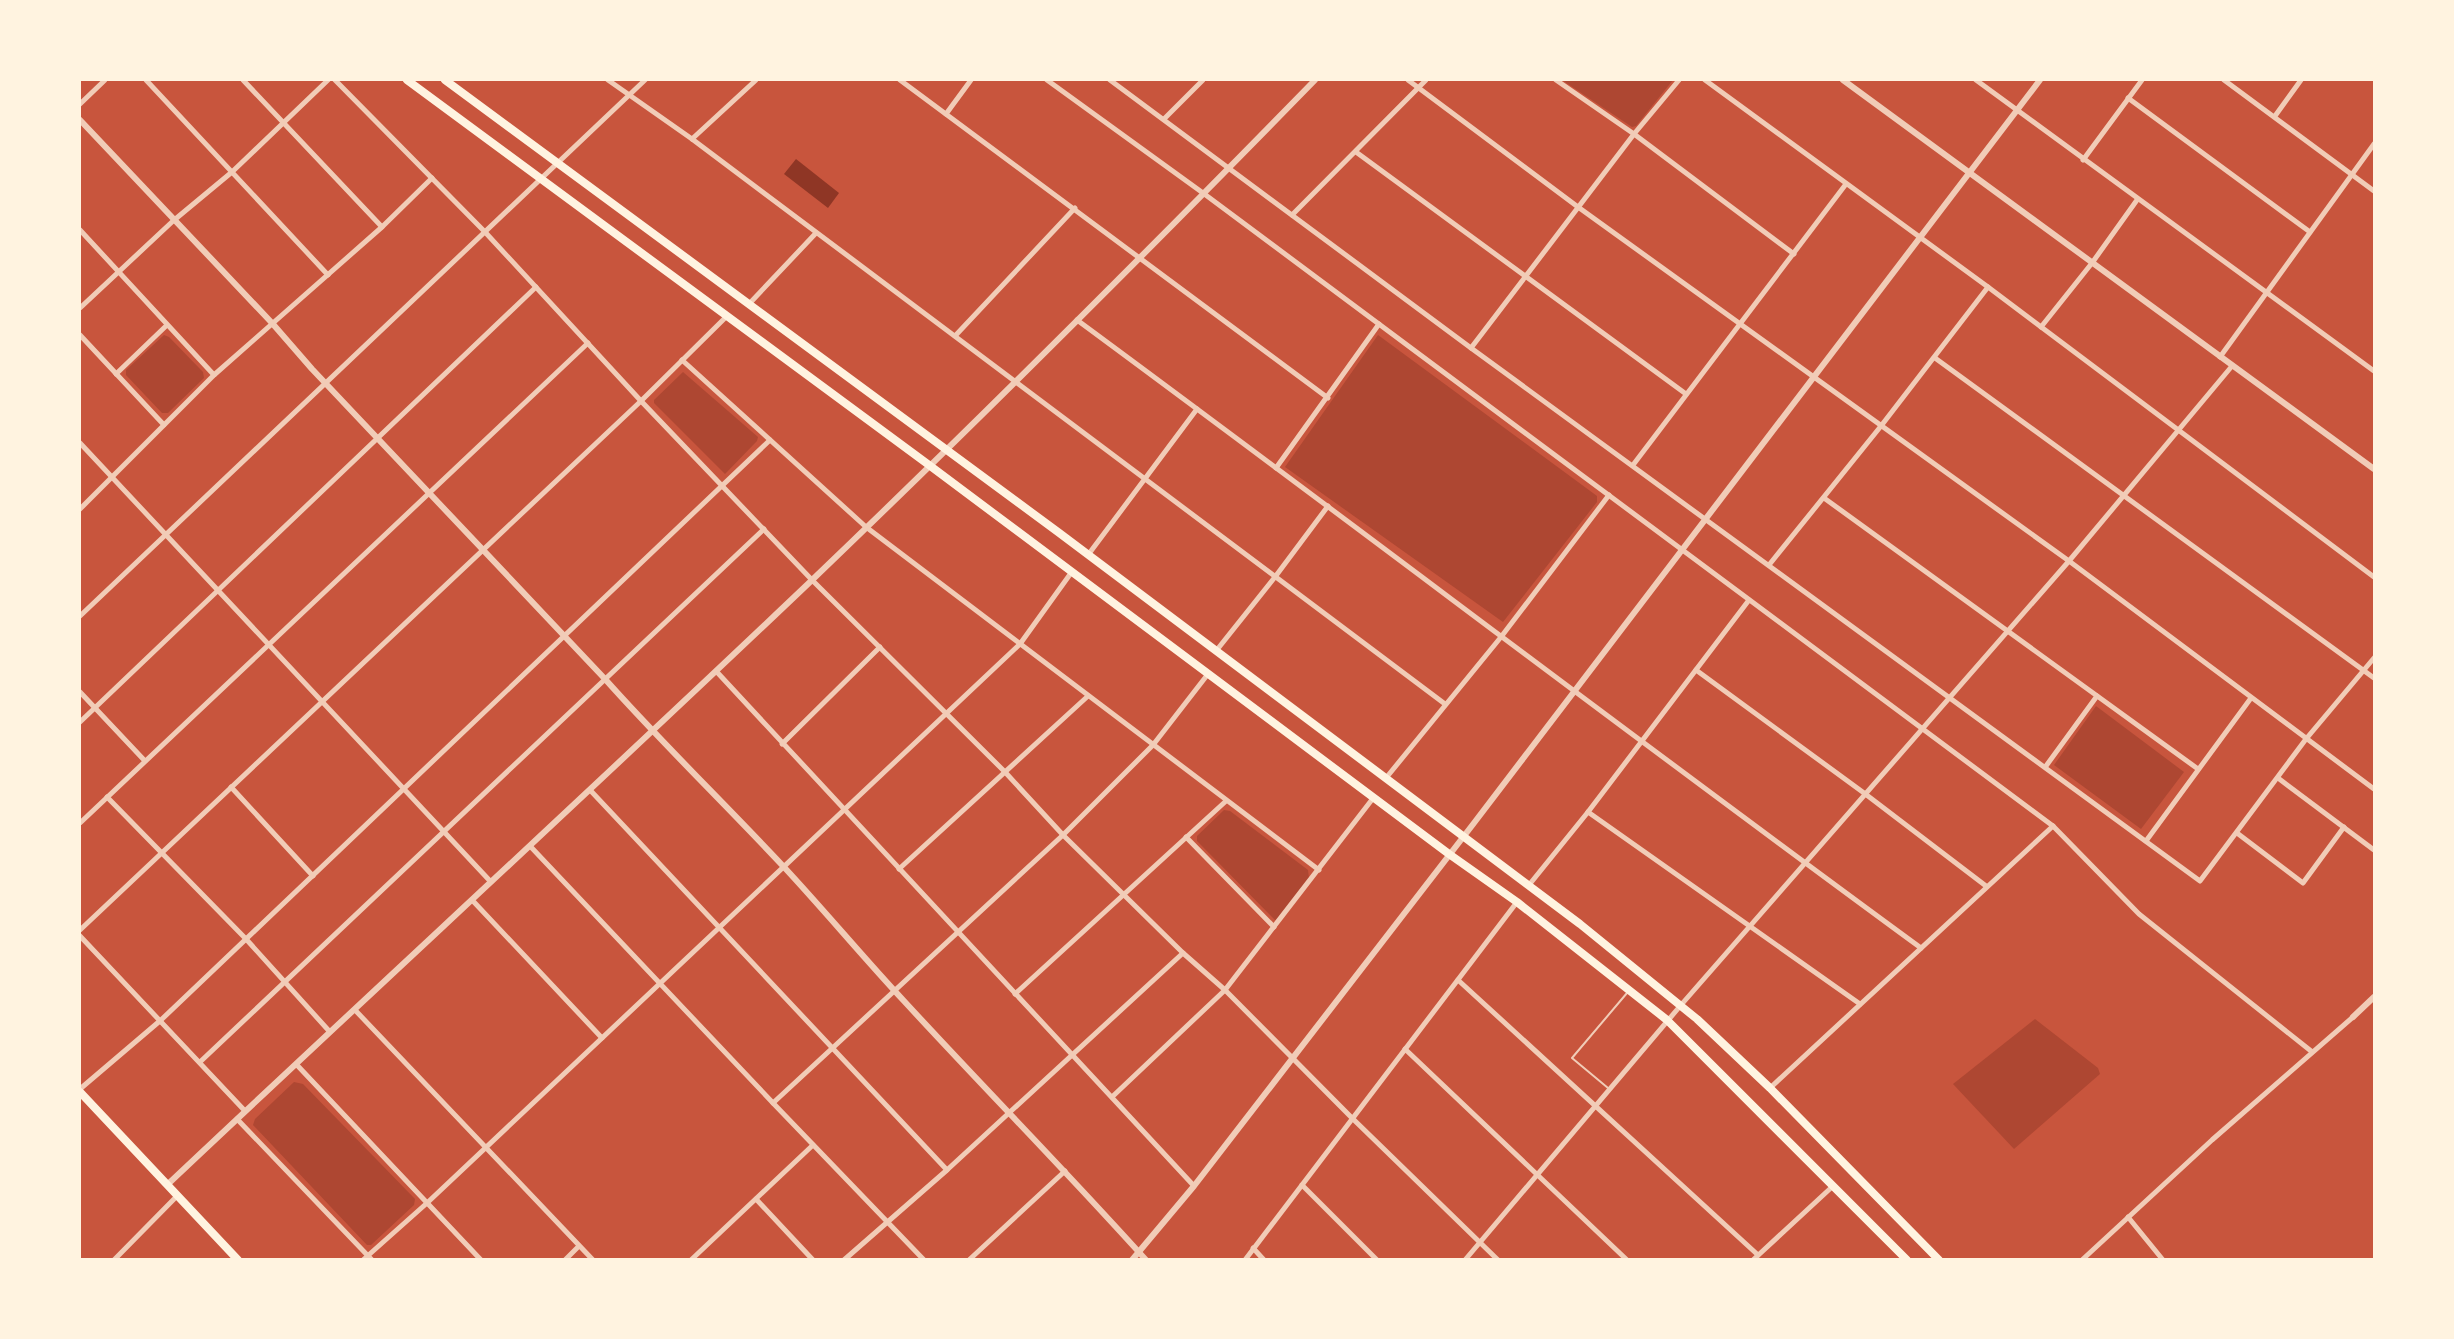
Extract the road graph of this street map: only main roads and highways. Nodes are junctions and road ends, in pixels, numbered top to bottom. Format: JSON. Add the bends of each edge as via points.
{"nodes":[{"id":1,"x":407,"y":80,"type":"edge"},
{"id":2,"x":445,"y":80,"type":"edge"},
{"id":3,"x":80,"y":1090,"type":"edge"},
{"id":4,"x":1907,"y":1259,"type":"edge"},
{"id":5,"x":238,"y":1260,"type":"edge"},
{"id":6,"x":1939,"y":1260,"type":"edge"}],
"edges":[{"from":1,"to":4,"type":"main road","via":[[1517,902],[1629,990],[1667,1020]]},
{"from":2,"to":6,"type":"main road","via":[[1529,885],[1680,1005],[1770,1088]]},
{"from":3,"to":5,"type":"highway"}]}
